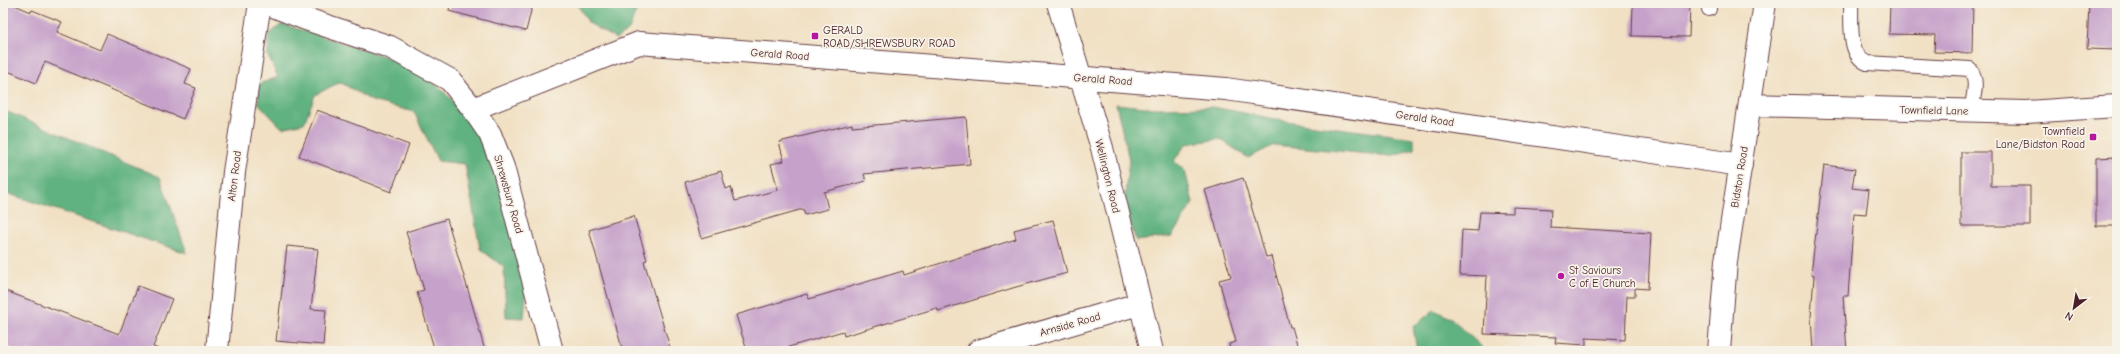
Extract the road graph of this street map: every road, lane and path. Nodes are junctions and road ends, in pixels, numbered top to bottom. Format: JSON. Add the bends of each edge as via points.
{"nodes":[{"id":1,"x":260,"y":3,"type":"edge"},
{"id":2,"x":266,"y":3,"type":"edge"},
{"id":3,"x":1058,"y":3,"type":"edge"},
{"id":4,"x":1766,"y":3,"type":"edge"},
{"id":5,"x":1851,"y":3,"type":"edge"},
{"id":6,"x":1080,"y":77,"type":"junction"},
{"id":7,"x":1750,"y":105,"type":"junction"},
{"id":8,"x":2117,"y":106,"type":"edge"},
{"id":9,"x":474,"y":109,"type":"junction"},
{"id":10,"x":1971,"y":111,"type":"junction"},
{"id":11,"x":1741,"y":165,"type":"junction"},
{"id":12,"x":1139,"y":304,"type":"junction"},
{"id":13,"x":217,"y":351,"type":"edge"},
{"id":14,"x":552,"y":351,"type":"edge"},
{"id":15,"x":978,"y":351,"type":"edge"},
{"id":16,"x":1152,"y":351,"type":"edge"},
{"id":17,"x":1719,"y":351,"type":"edge"}],
"edges":[{"from":1,"to":13,"type":"street","name":"Alton Road","via":[[234,172]]},
{"from":2,"to":9,"type":"street","name":"Shrewsbury Road","via":[[390,47],[450,80]]},
{"from":3,"to":6,"type":"street","name":"Wellington Road"},
{"from":4,"to":7,"type":"street","name":"Bidston Road"},
{"from":5,"to":10,"type":"lane","via":[[1853,45],[1861,61],[1970,69],[1975,80]]},
{"from":6,"to":9,"type":"street","name":"Gerald Road","via":[[639,43]]},
{"from":6,"to":11,"type":"street","name":"Gerald Road","via":[[1226,89]]},
{"from":6,"to":12,"type":"street","name":"Wellington Road","via":[[1102,148]]},
{"from":7,"to":10,"type":"street","name":"Townfield Lane"},
{"from":7,"to":11,"type":"street","name":"Bidston Road"},
{"from":8,"to":10,"type":"street","name":"Townfield Lane","via":[[2026,112]]},
{"from":9,"to":14,"type":"street","name":"Shrewsbury Road","via":[[490,134],[503,167]]},
{"from":11,"to":17,"type":"street","name":"Bidston Road","via":[[1726,261]]},
{"from":12,"to":15,"type":"street","name":"Arnside Road"},
{"from":12,"to":16,"type":"street","name":"Wellington Road"}]}
